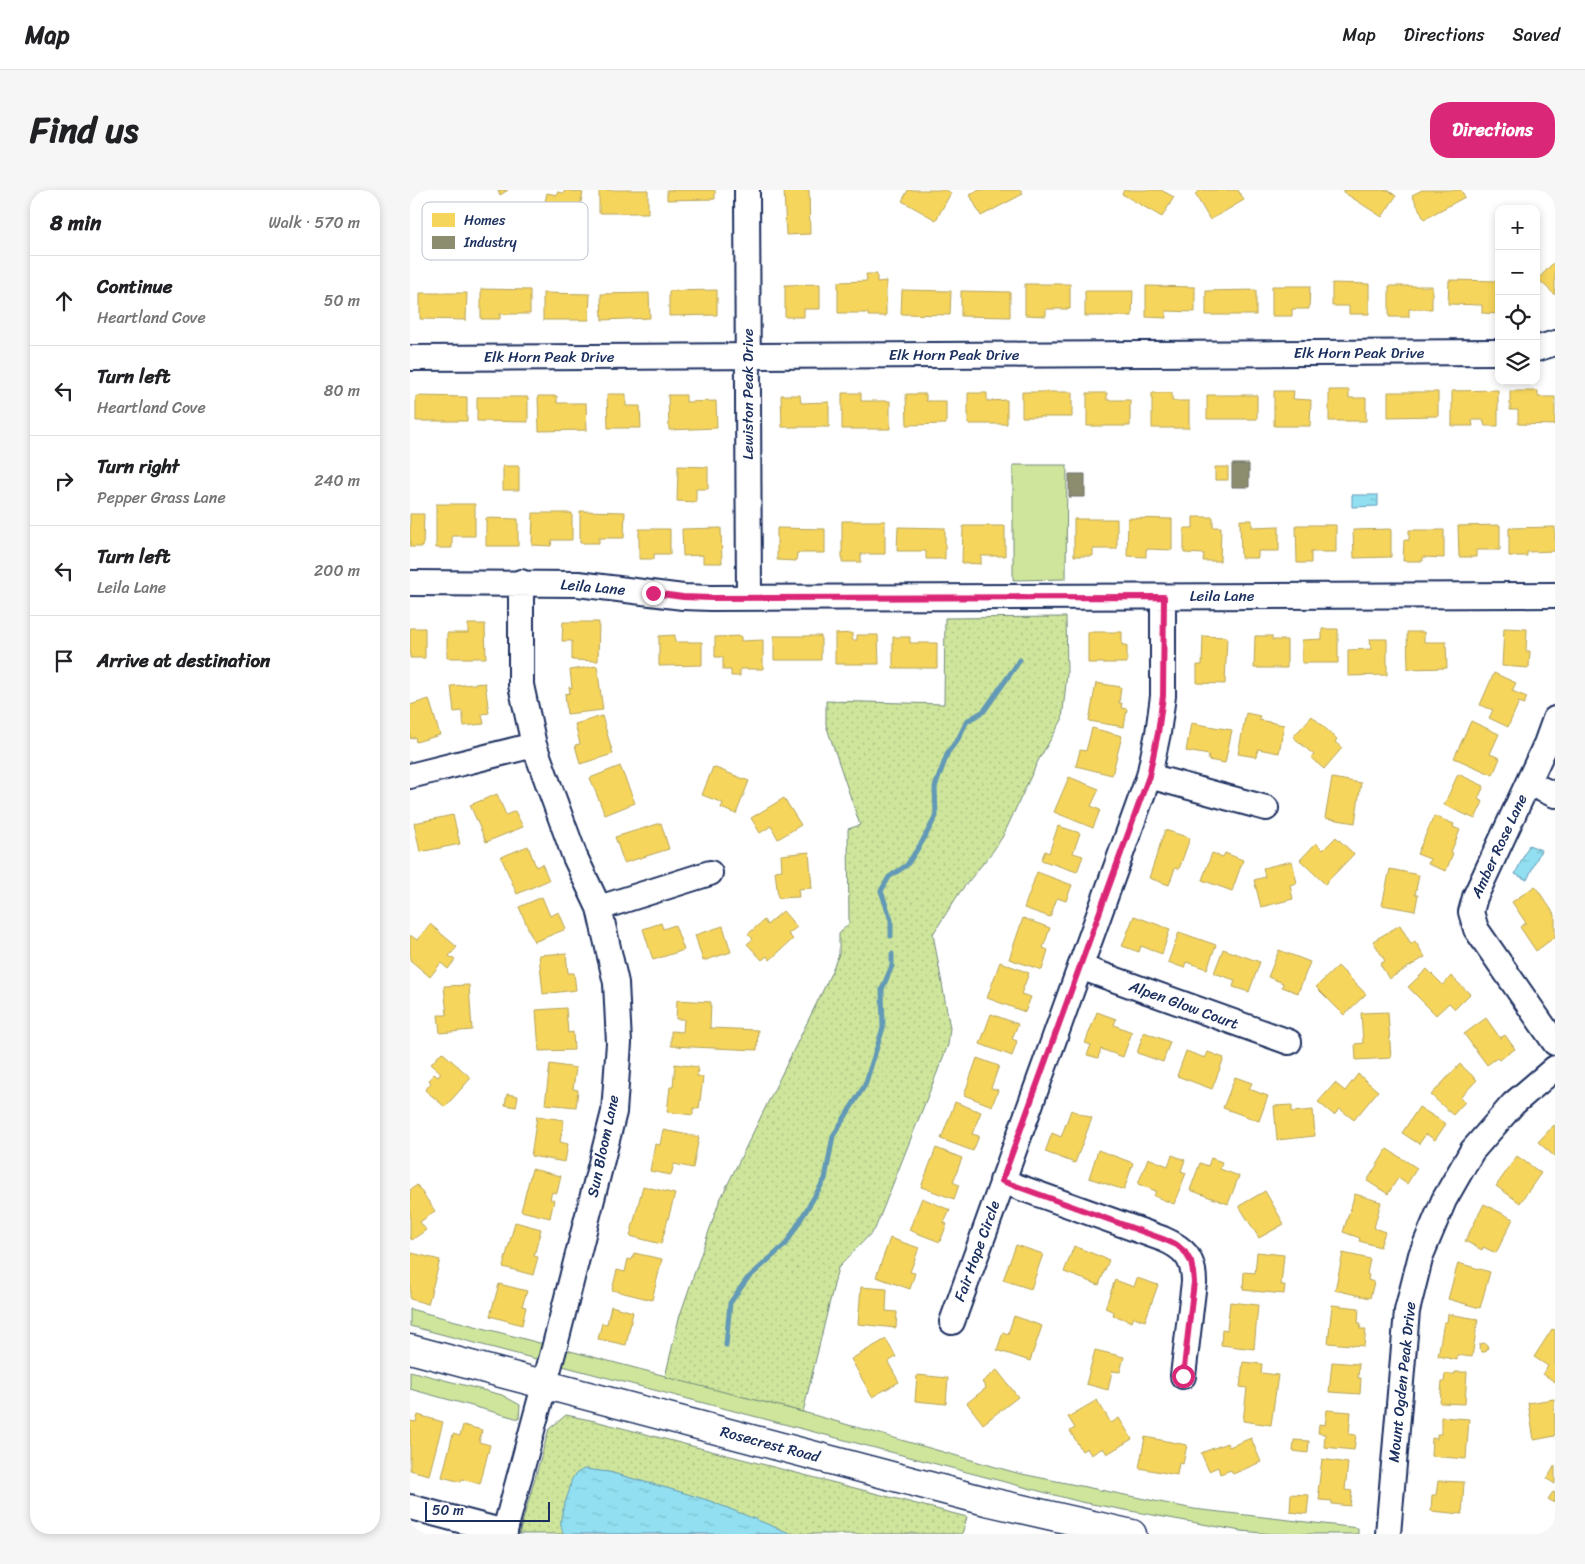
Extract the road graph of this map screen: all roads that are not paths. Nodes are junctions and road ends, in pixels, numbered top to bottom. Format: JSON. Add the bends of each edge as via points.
{"nodes":[{"id":1,"x":747,"y":190,"type":"edge"},
{"id":2,"x":1555,"y":343,"type":"edge"},
{"id":3,"x":1540,"y":348,"type":"edge"},
{"id":4,"x":1495,"y":352,"type":"edge"},
{"id":5,"x":748,"y":356,"type":"junction"},
{"id":6,"x":410,"y":358,"type":"edge"},
{"id":7,"x":521,"y":582,"type":"junction"},
{"id":8,"x":410,"y":583,"type":"edge"},
{"id":9,"x":1555,"y":595,"type":"edge"},
{"id":10,"x":1164,"y":597,"type":"junction"},
{"id":11,"x":749,"y":598,"type":"junction"},
{"id":12,"x":1555,"y":719,"type":"edge"},
{"id":13,"x":534,"y":745,"type":"junction"},
{"id":14,"x":410,"y":776,"type":"edge"},
{"id":15,"x":1149,"y":776,"type":"junction"},
{"id":16,"x":1528,"y":783,"type":"junction"},
{"id":17,"x":1555,"y":795,"type":"edge"},
{"id":18,"x":1266,"y":808,"type":"dead end"},
{"id":19,"x":710,"y":873,"type":"dead end"},
{"id":20,"x":599,"y":908,"type":"junction"},
{"id":21,"x":1080,"y":967,"type":"junction"},
{"id":22,"x":1289,"y":1042,"type":"dead end"},
{"id":23,"x":1555,"y":1043,"type":"edge"},
{"id":24,"x":1555,"y":1068,"type":"edge"},
{"id":25,"x":1002,"y":1181,"type":"junction"},
{"id":26,"x":952,"y":1322,"type":"dead end"},
{"id":27,"x":410,"y":1349,"type":"edge"},
{"id":28,"x":1183,"y":1376,"type":"dead end"},
{"id":29,"x":545,"y":1384,"type":"junction"},
{"id":30,"x":410,"y":1507,"type":"edge"},
{"id":31,"x":504,"y":1533,"type":"edge"},
{"id":32,"x":1132,"y":1534,"type":"edge"},
{"id":33,"x":1388,"y":1534,"type":"edge"}],
"edges":[{"from":1,"to":5,"type":"street","name":"Lewiston Peak Drive"},
{"from":2,"to":3,"type":"street"},
{"from":4,"to":5,"type":"street","name":"Elk Horn Peak Drive"},
{"from":5,"to":6,"type":"street","name":"Elk Horn Peak Drive"},
{"from":5,"to":11,"type":"street","name":"Lewiston Peak Drive"},
{"from":7,"to":8,"type":"street","name":"Leila Lane"},
{"from":7,"to":11,"type":"street","name":"Leila Lane","via":[[578,584],[683,597]]},
{"from":7,"to":13,"type":"street","name":"Sun Bloom Lane","via":[[521,685]]},
{"from":9,"to":10,"type":"street","name":"Leila Lane"},
{"from":10,"to":11,"type":"street","name":"Leila Lane"},
{"from":10,"to":15,"type":"street","name":"Fair Hope Circle","via":[[1163,696]]},
{"from":12,"to":16,"type":"street","name":"Amber Rose Lane"},
{"from":13,"to":14,"type":"street"},
{"from":13,"to":20,"type":"street","name":"Sun Bloom Lane","via":[[575,857]]},
{"from":15,"to":18,"type":"street"},
{"from":15,"to":21,"type":"street","name":"Fair Hope Circle"},
{"from":16,"to":17,"type":"street"},
{"from":16,"to":23,"type":"street","name":"Amber Rose Lane","via":[[1470,912],[1476,929]]},
{"from":19,"to":20,"type":"street"},
{"from":20,"to":29,"type":"street","name":"Sun Bloom Lane","via":[[616,983],[619,1043],[614,1112]]},
{"from":21,"to":22,"type":"street","name":"Alpen Glow Court"},
{"from":21,"to":25,"type":"street","name":"Fair Hope Circle"},
{"from":24,"to":33,"type":"street","name":"Mount Ogden Peak Drive","via":[[1513,1104],[1472,1151],[1444,1200],[1421,1255],[1407,1311]]},
{"from":25,"to":26,"type":"street","name":"Fair Hope Circle"},
{"from":25,"to":28,"type":"street","via":[[1163,1239],[1185,1252],[1191,1262],[1194,1282]]},
{"from":27,"to":29,"type":"main road","name":"Rosecrest Road"},
{"from":29,"to":31,"type":"street","name":"Sun Bloom Lane"},
{"from":29,"to":32,"type":"main road","name":"Rosecrest Road","via":[[986,1501]]},
{"from":30,"to":31,"type":"street"}]}
